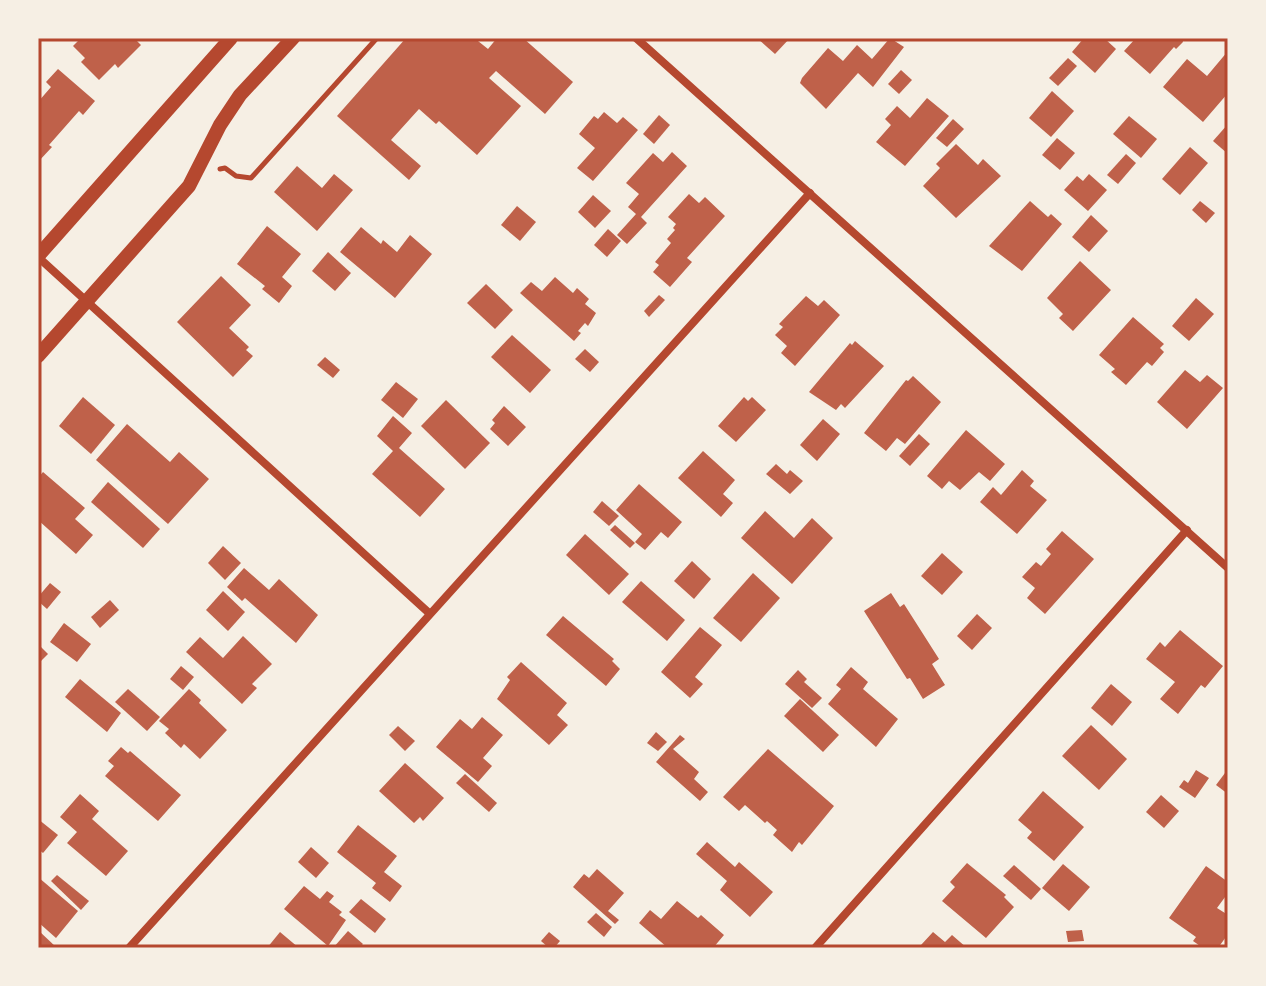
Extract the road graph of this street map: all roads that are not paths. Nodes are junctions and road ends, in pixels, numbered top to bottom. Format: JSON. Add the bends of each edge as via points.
{"nodes":[{"id":1,"x":231,"y":38,"type":"edge"},
{"id":2,"x":293,"y":38,"type":"edge"},
{"id":3,"x":636,"y":38,"type":"edge"},
{"id":4,"x":810,"y":193,"type":"junction"},
{"id":5,"x":38,"y":256,"type":"edge"},
{"id":6,"x":87,"y":301,"type":"junction"},
{"id":7,"x":38,"y":356,"type":"edge"},
{"id":8,"x":1187,"y":530,"type":"junction"},
{"id":9,"x":1228,"y":568,"type":"edge"},
{"id":10,"x":429,"y":613,"type":"junction"},
{"id":11,"x":129,"y":948,"type":"edge"},
{"id":12,"x":815,"y":948,"type":"edge"}],
"edges":[{"from":1,"to":5,"type":"street"},
{"from":2,"to":6,"type":"street","via":[[240,95],[189,186]]},
{"from":3,"to":4,"type":"street"},
{"from":4,"to":8,"type":"street"},
{"from":4,"to":10,"type":"street"},
{"from":5,"to":6,"type":"street"},
{"from":6,"to":7,"type":"street"},
{"from":6,"to":10,"type":"street"},
{"from":8,"to":9,"type":"street"},
{"from":8,"to":12,"type":"street"},
{"from":10,"to":11,"type":"street"}]}
